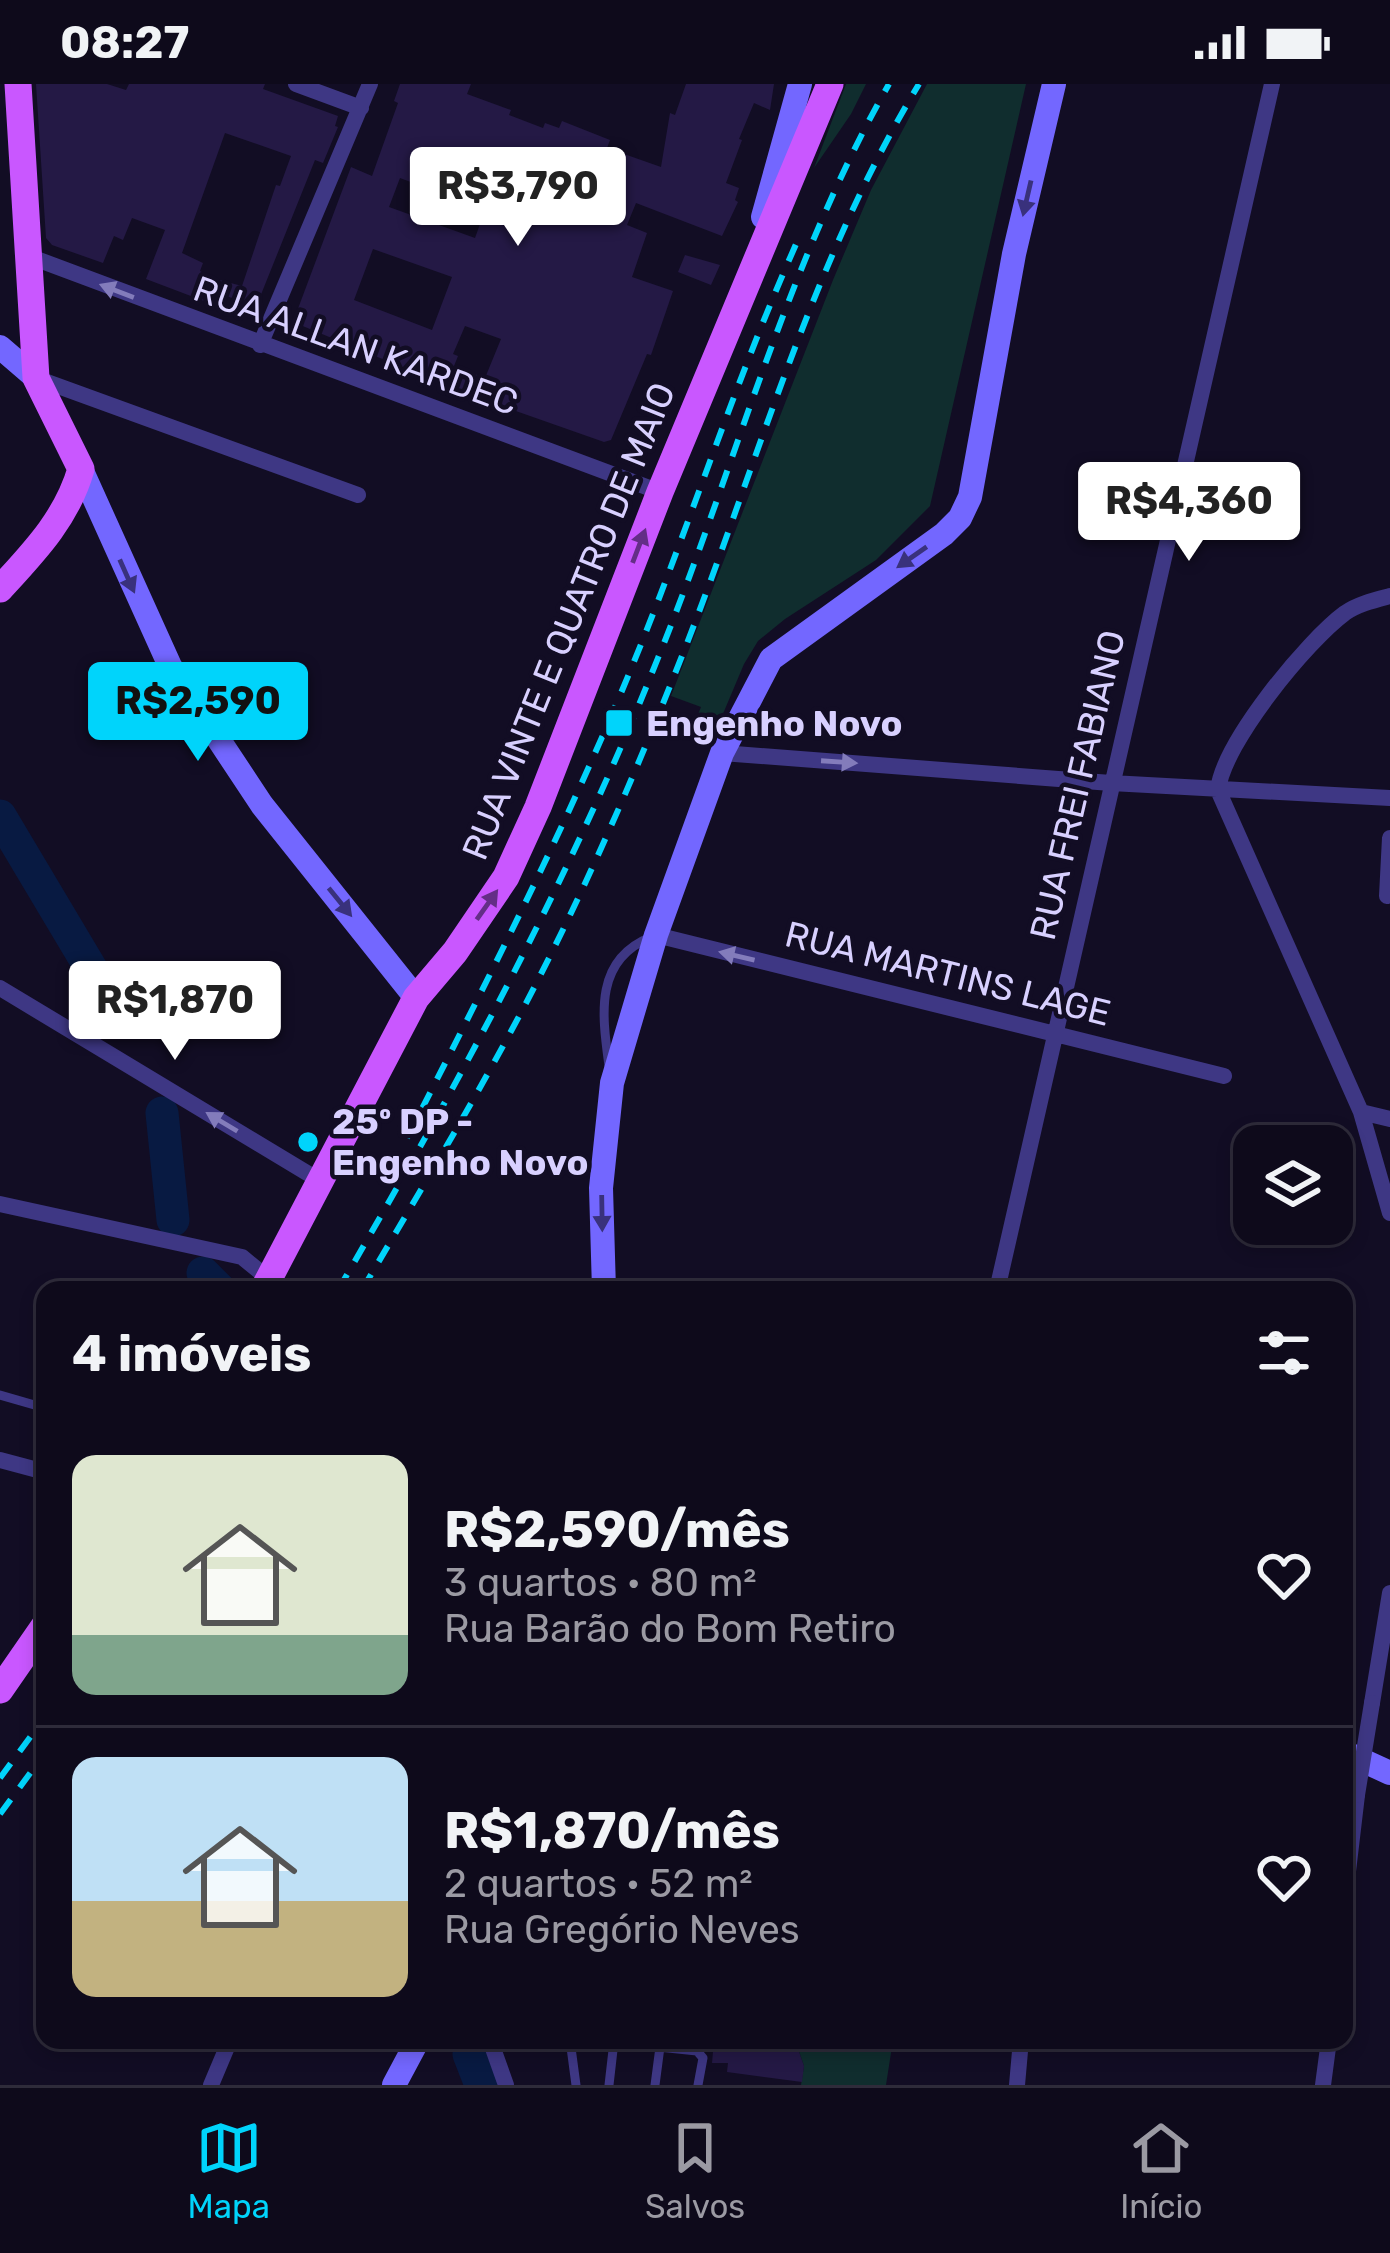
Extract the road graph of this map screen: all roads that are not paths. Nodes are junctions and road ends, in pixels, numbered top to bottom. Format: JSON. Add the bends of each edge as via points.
{"nodes":[{"id":1,"x":18,"y":84,"type":"edge"},
{"id":2,"x":296,"y":84,"type":"edge"},
{"id":3,"x":370,"y":84,"type":"edge"},
{"id":4,"x":800,"y":84,"type":"edge"},
{"id":5,"x":830,"y":84,"type":"edge"},
{"id":6,"x":1054,"y":84,"type":"edge"},
{"id":7,"x":1272,"y":84,"type":"edge"},
{"id":8,"x":361,"y":108,"type":"junction"},
{"id":9,"x":31,"y":257,"type":"junction"},
{"id":10,"x":739,"y":300,"type":"junction"},
{"id":11,"x":0,"y":346,"type":"edge"},
{"id":12,"x":260,"y":346,"type":"junction"},
{"id":13,"x":36,"y":378,"type":"junction"},
{"id":14,"x":81,"y":469,"type":"junction"},
{"id":15,"x":660,"y":492,"type":"junction"},
{"id":16,"x":358,"y":495,"type":"dead end"},
{"id":17,"x":0,"y":589,"type":"edge"},
{"id":18,"x":1390,"y":596,"type":"edge"},
{"id":19,"x":722,"y":753,"type":"junction"},
{"id":20,"x":1111,"y":783,"type":"junction"},
{"id":21,"x":1218,"y":790,"type":"junction"},
{"id":22,"x":1390,"y":798,"type":"edge"},
{"id":23,"x":1390,"y":838,"type":"edge"},
{"id":24,"x":1387,"y":896,"type":"dead end"},
{"id":25,"x":656,"y":935,"type":"junction"},
{"id":26,"x":0,"y":988,"type":"edge"},
{"id":27,"x":416,"y":998,"type":"junction"},
{"id":28,"x":1055,"y":1033,"type":"junction"},
{"id":29,"x":1224,"y":1076,"type":"dead end"},
{"id":30,"x":1361,"y":1112,"type":"junction"},
{"id":31,"x":1390,"y":1119,"type":"edge"},
{"id":32,"x":322,"y":1182,"type":"junction"},
{"id":33,"x":0,"y":1204,"type":"edge"},
{"id":34,"x":1390,"y":1214,"type":"edge"},
{"id":35,"x":268,"y":1281,"type":"edge"},
{"id":36,"x":275,"y":1281,"type":"edge"},
{"id":37,"x":604,"y":1281,"type":"edge"},
{"id":38,"x":999,"y":1281,"type":"edge"},
{"id":39,"x":0,"y":1395,"type":"edge"},
{"id":40,"x":36,"y":1405,"type":"edge"},
{"id":41,"x":0,"y":1460,"type":"edge"},
{"id":42,"x":36,"y":1470,"type":"edge"},
{"id":43,"x":1390,"y":1593,"type":"edge"},
{"id":44,"x":36,"y":1638,"type":"edge"},
{"id":45,"x":0,"y":1690,"type":"edge"},
{"id":46,"x":1353,"y":1756,"type":"edge"},
{"id":47,"x":1390,"y":1773,"type":"edge"},
{"id":48,"x":1353,"y":1829,"type":"edge"},
{"id":49,"x":226,"y":2049,"type":"edge"},
{"id":50,"x":413,"y":2049,"type":"edge"},
{"id":51,"x":493,"y":2049,"type":"edge"},
{"id":52,"x":571,"y":2049,"type":"edge"},
{"id":53,"x":614,"y":2049,"type":"edge"},
{"id":54,"x":660,"y":2049,"type":"edge"},
{"id":55,"x":672,"y":2049,"type":"edge"},
{"id":56,"x":1020,"y":2049,"type":"edge"},
{"id":57,"x":1328,"y":2049,"type":"edge"},
{"id":58,"x":211,"y":2085,"type":"edge"},
{"id":59,"x":394,"y":2085,"type":"edge"},
{"id":60,"x":506,"y":2085,"type":"edge"},
{"id":61,"x":576,"y":2085,"type":"edge"},
{"id":62,"x":609,"y":2085,"type":"edge"},
{"id":63,"x":656,"y":2085,"type":"edge"},
{"id":64,"x":698,"y":2085,"type":"edge"},
{"id":65,"x":1017,"y":2085,"type":"edge"},
{"id":66,"x":1323,"y":2085,"type":"edge"}],
"edges":[{"from":1,"to":9,"type":"main road"},
{"from":2,"to":8,"type":"street"},
{"from":3,"to":8,"type":"street"},
{"from":4,"to":10,"type":"main road"},
{"from":5,"to":10,"type":"main road","name":"RUA VINTE E QUATRO DE MAIO"},
{"from":6,"to":19,"type":"main road","one_way":true,"via":[[960,518],[771,659]]},
{"from":7,"to":20,"type":"street","name":"RUA FREI FABIANO"},
{"from":8,"to":12,"type":"street"},
{"from":12,"to":9,"type":"street","name":"RUA ALLAN KARDEC","one_way":true},
{"from":9,"to":13,"type":"main road"},
{"from":10,"to":15,"type":"main road","name":"RUA VINTE E QUATRO DE MAIO"},
{"from":11,"to":13,"type":"main road"},
{"from":12,"to":15,"type":"street","name":"RUA ALLAN KARDEC"},
{"from":13,"to":14,"type":"main road"},
{"from":13,"to":16,"type":"street"},
{"from":14,"to":17,"type":"main road","via":[[55,527]]},
{"from":14,"to":27,"type":"main road","one_way":true,"via":[[170,666],[262,805]]},
{"from":27,"to":15,"type":"main road","name":"RUA VINTE E QUATRO DE MAIO","one_way":true,"via":[[506,877]]},
{"from":18,"to":21,"type":"street","via":[[1348,610],[1311,646],[1241,735]]},
{"from":19,"to":20,"type":"street","one_way":true},
{"from":19,"to":25,"type":"main road"},
{"from":20,"to":21,"type":"street"},
{"from":20,"to":28,"type":"street","name":"RUA FREI FABIANO"},
{"from":21,"to":22,"type":"street"},
{"from":21,"to":30,"type":"street"},
{"from":23,"to":24,"type":"street"},
{"from":28,"to":25,"type":"street","name":"RUA MARTINS LAGE","one_way":true},
{"from":25,"to":37,"type":"main road","one_way":true,"via":[[612,1083]]},
{"from":32,"to":26,"type":"street","one_way":true},
{"from":27,"to":32,"type":"main road","name":"RUA VINTE E QUATRO DE MAIO"},
{"from":28,"to":29,"type":"street","name":"RUA MARTINS LAGE"},
{"from":28,"to":38,"type":"street","name":"RUA FREI FABIANO"},
{"from":30,"to":31,"type":"street"},
{"from":30,"to":34,"type":"street"},
{"from":32,"to":36,"type":"main road","name":"RUA VINTE E QUATRO DE MAIO"},
{"from":33,"to":35,"type":"street","via":[[242,1257]]},
{"from":39,"to":40,"type":"lane"},
{"from":41,"to":42,"type":"street"},
{"from":43,"to":48,"type":"street","bridge":true},
{"from":44,"to":45,"type":"main road"},
{"from":46,"to":47,"type":"main road"},
{"from":49,"to":58,"type":"street"},
{"from":50,"to":59,"type":"main road"},
{"from":51,"to":60,"type":"street"},
{"from":52,"to":61,"type":"lane"},
{"from":53,"to":62,"type":"lane"},
{"from":54,"to":63,"type":"lane"},
{"from":55,"to":64,"type":"lane","via":[[701,2054]]},
{"from":56,"to":65,"type":"street"},
{"from":57,"to":66,"type":"street"}]}
